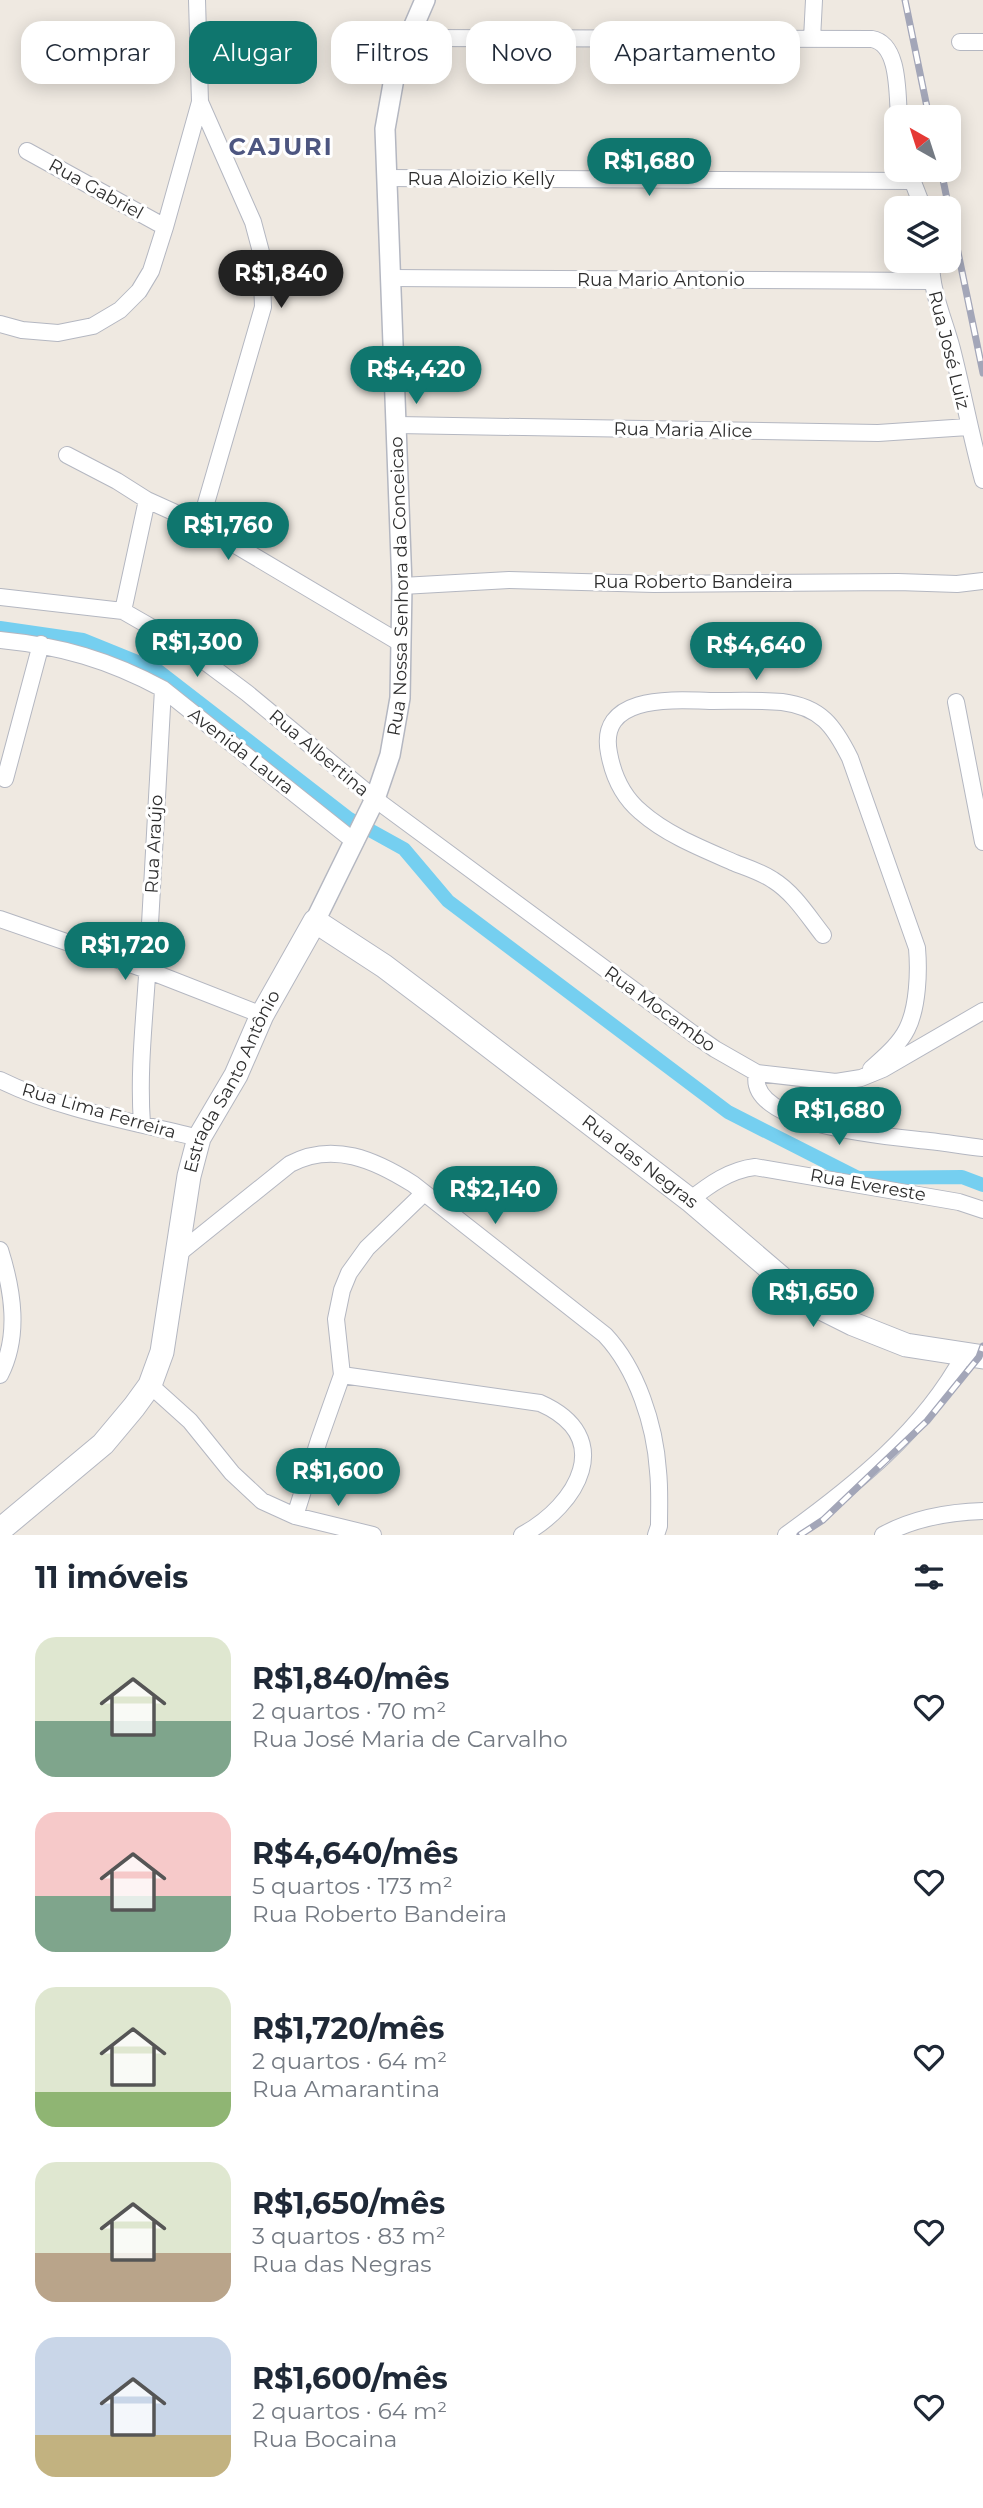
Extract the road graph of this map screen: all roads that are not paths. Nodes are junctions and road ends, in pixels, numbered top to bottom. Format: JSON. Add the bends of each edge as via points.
{"nodes":[{"id":1,"x":197,"y":0,"type":"edge"},
{"id":2,"x":425,"y":0,"type":"edge"},
{"id":3,"x":814,"y":0,"type":"edge"},
{"id":4,"x":415,"y":21,"type":"edge"},
{"id":5,"x":452,"y":38,"type":"edge"},
{"id":6,"x":812,"y":39,"type":"junction"},
{"id":7,"x":960,"y":42,"type":"dead end"},
{"id":8,"x":983,"y":42,"type":"edge"},
{"id":9,"x":392,"y":84,"type":"edge"},
{"id":10,"x":200,"y":102,"type":"junction"},
{"id":11,"x":897,"y":105,"type":"edge"},
{"id":12,"x":27,"y":151,"type":"dead end"},
{"id":13,"x":884,"y":175,"type":"edge"},
{"id":14,"x":386,"y":178,"type":"junction"},
{"id":15,"x":165,"y":227,"type":"junction"},
{"id":16,"x":931,"y":273,"type":"edge"},
{"id":17,"x":391,"y":278,"type":"junction"},
{"id":18,"x":931,"y":281,"type":"junction"},
{"id":19,"x":0,"y":324,"type":"edge"},
{"id":20,"x":397,"y":425,"type":"junction"},
{"id":21,"x":968,"y":427,"type":"junction"},
{"id":22,"x":67,"y":455,"type":"dead end"},
{"id":23,"x":983,"y":480,"type":"edge"},
{"id":24,"x":148,"y":500,"type":"junction"},
{"id":25,"x":201,"y":524,"type":"junction"},
{"id":26,"x":983,"y":581,"type":"edge"},
{"id":27,"x":402,"y":586,"type":"junction"},
{"id":28,"x":0,"y":597,"type":"edge"},
{"id":29,"x":123,"y":611,"type":"junction"},
{"id":30,"x":0,"y":640,"type":"edge"},
{"id":31,"x":41,"y":644,"type":"junction"},
{"id":32,"x":402,"y":645,"type":"junction"},
{"id":33,"x":163,"y":689,"type":"junction"},
{"id":34,"x":956,"y":702,"type":"dead end"},
{"id":35,"x":5,"y":779,"type":"dead end"},
{"id":36,"x":372,"y":804,"type":"junction"},
{"id":37,"x":357,"y":835,"type":"junction"},
{"id":38,"x":983,"y":842,"type":"edge"},
{"id":39,"x":0,"y":919,"type":"edge"},
{"id":40,"x":315,"y":921,"type":"junction"},
{"id":41,"x":823,"y":935,"type":"dead end"},
{"id":42,"x":147,"y":970,"type":"junction"},
{"id":43,"x":980,"y":1012,"type":"edge"},
{"id":44,"x":262,"y":1015,"type":"junction"},
{"id":45,"x":757,"y":1073,"type":"junction"},
{"id":46,"x":861,"y":1078,"type":"junction"},
{"id":47,"x":0,"y":1080,"type":"edge"},
{"id":48,"x":142,"y":1124,"type":"junction"},
{"id":49,"x":199,"y":1138,"type":"junction"},
{"id":50,"x":983,"y":1149,"type":"edge"},
{"id":51,"x":424,"y":1192,"type":"junction"},
{"id":52,"x":690,"y":1200,"type":"junction"},
{"id":53,"x":977,"y":1207,"type":"edge"},
{"id":54,"x":0,"y":1250,"type":"edge"},
{"id":55,"x":178,"y":1254,"type":"junction"},
{"id":56,"x":974,"y":1356,"type":"edge"},
{"id":57,"x":0,"y":1375,"type":"edge"},
{"id":58,"x":342,"y":1375,"type":"junction"},
{"id":59,"x":149,"y":1385,"type":"junction"},
{"id":60,"x":983,"y":1511,"type":"edge"},
{"id":61,"x":295,"y":1516,"type":"junction"},
{"id":62,"x":0,"y":1530,"type":"edge"},
{"id":63,"x":373,"y":1535,"type":"edge"},
{"id":64,"x":522,"y":1535,"type":"edge"},
{"id":65,"x":656,"y":1535,"type":"edge"},
{"id":66,"x":786,"y":1535,"type":"edge"},
{"id":67,"x":883,"y":1535,"type":"edge"}],
"edges":[{"from":1,"to":10,"type":"street"},
{"from":2,"to":4,"type":"street","name":"Rua Nossa Senhora da Conceicao"},
{"from":3,"to":6,"type":"street"},
{"from":5,"to":6,"type":"street"},
{"from":6,"to":11,"type":"street","via":[[879,40],[891,54]]},
{"from":7,"to":8,"type":"street"},
{"from":9,"to":14,"type":"street","name":"Rua Nossa Senhora da Conceicao","via":[[385,129]]},
{"from":10,"to":15,"type":"street"},
{"from":10,"to":25,"type":"street","via":[[253,222],[261,252],[263,307]]},
{"from":12,"to":15,"type":"street","name":"Rua Gabriel"},
{"from":13,"to":14,"type":"street","name":"Rua Aloizio Kelly"},
{"from":14,"to":17,"type":"street","name":"Rua Nossa Senhora da Conceicao"},
{"from":15,"to":19,"type":"street","via":[[151,271],[139,291],[120,310],[93,326],[58,333]]},
{"from":16,"to":18,"type":"street","name":"Rua José Luiz"},
{"from":17,"to":18,"type":"street","name":"Rua Mario Antonio"},
{"from":17,"to":20,"type":"street","name":"Rua Nossa Senhora da Conceicao"},
{"from":18,"to":21,"type":"street","name":"Rua José Luiz"},
{"from":20,"to":21,"type":"street","name":"Rua Maria Alice","via":[[878,433]]},
{"from":20,"to":27,"type":"street","name":"Rua Nossa Senhora da Conceicao"},
{"from":21,"to":23,"type":"street","name":"Rua José Luiz"},
{"from":22,"to":24,"type":"street"},
{"from":24,"to":25,"type":"street"},
{"from":24,"to":29,"type":"street"},
{"from":25,"to":32,"type":"street"},
{"from":26,"to":27,"type":"street","name":"Rua Roberto Bandeira","via":[[654,584],[509,580]]},
{"from":27,"to":32,"type":"street","name":"Rua Nossa Senhora da Conceicao"},
{"from":28,"to":29,"type":"street","name":"Rua Albertina"},
{"from":29,"to":36,"type":"street","name":"Rua Albertina","via":[[184,646],[247,693]]},
{"from":30,"to":31,"type":"street","name":"Avenida Laura"},
{"from":31,"to":33,"type":"street","name":"Avenida Laura","via":[[129,670]]},
{"from":31,"to":35,"type":"street"},
{"from":32,"to":36,"type":"street","name":"Rua Nossa Senhora da Conceicao","via":[[400,698],[390,755]]},
{"from":33,"to":37,"type":"street","name":"Avenida Laura"},
{"from":33,"to":42,"type":"street","name":"Rua Araújo"},
{"from":34,"to":38,"type":"street"},
{"from":36,"to":37,"type":"street","name":"Estrada Santo Antônio"},
{"from":36,"to":45,"type":"street","name":"Rua Mocambo","via":[[715,1049]]},
{"from":37,"to":40,"type":"street","name":"Estrada Santo Antônio"},
{"from":39,"to":42,"type":"street"},
{"from":40,"to":44,"type":"main road","name":"Estrada Santo Antônio"},
{"from":40,"to":52,"type":"main road","name":"Rua das Negras","via":[[405,982]]},
{"from":41,"to":46,"type":"street","via":[[775,881],[684,840],[630,801],[620,787],[608,750],[610,727],[622,712],[688,699],[782,702],[813,710],[836,731],[850,758],[914,937],[918,962],[908,1027]]},
{"from":42,"to":44,"type":"street"},
{"from":42,"to":48,"type":"street","name":"Rua Araújo","via":[[141,1029]]},
{"from":43,"to":46,"type":"street","name":"Rua Mocambo","via":[[898,1062]]},
{"from":44,"to":49,"type":"main road","name":"Estrada Santo Antônio","via":[[236,1075]]},
{"from":45,"to":46,"type":"street","name":"Rua Mocambo","via":[[836,1082]]},
{"from":45,"to":50,"type":"street","via":[[755,1081],[766,1099],[788,1114],[816,1124]]},
{"from":47,"to":48,"type":"street","name":"Rua Lima Ferreira","via":[[61,1103]]},
{"from":48,"to":49,"type":"street","name":"Rua Lima Ferreira"},
{"from":49,"to":55,"type":"main road","name":"Estrada Santo Antônio"},
{"from":51,"to":55,"type":"street","via":[[364,1158],[311,1155],[290,1164]]},
{"from":51,"to":58,"type":"street","via":[[367,1248],[349,1273],[336,1319]]},
{"from":51,"to":65,"type":"street","via":[[617,1348],[649,1418],[659,1470]]},
{"from":52,"to":53,"type":"street","name":"Rua Evereste","via":[[736,1170],[755,1167]]},
{"from":52,"to":56,"type":"main road","name":"Rua das Negras","via":[[819,1307],[906,1345]]},
{"from":54,"to":57,"type":"street","via":[[14,1332]]},
{"from":55,"to":59,"type":"main road","name":"Estrada Santo Antônio","via":[[162,1352]]},
{"from":56,"to":66,"type":"street","via":[[908,1434]]},
{"from":58,"to":61,"type":"street"},
{"from":58,"to":64,"type":"street","via":[[540,1403],[568,1420],[583,1450],[581,1473],[564,1500]]},
{"from":59,"to":61,"type":"street","via":[[190,1421],[247,1489]]},
{"from":59,"to":62,"type":"main road","name":"Estrada Santo Antônio","via":[[103,1444]]},
{"from":60,"to":67,"type":"street","via":[[931,1517]]},
{"from":61,"to":63,"type":"street"}]}
